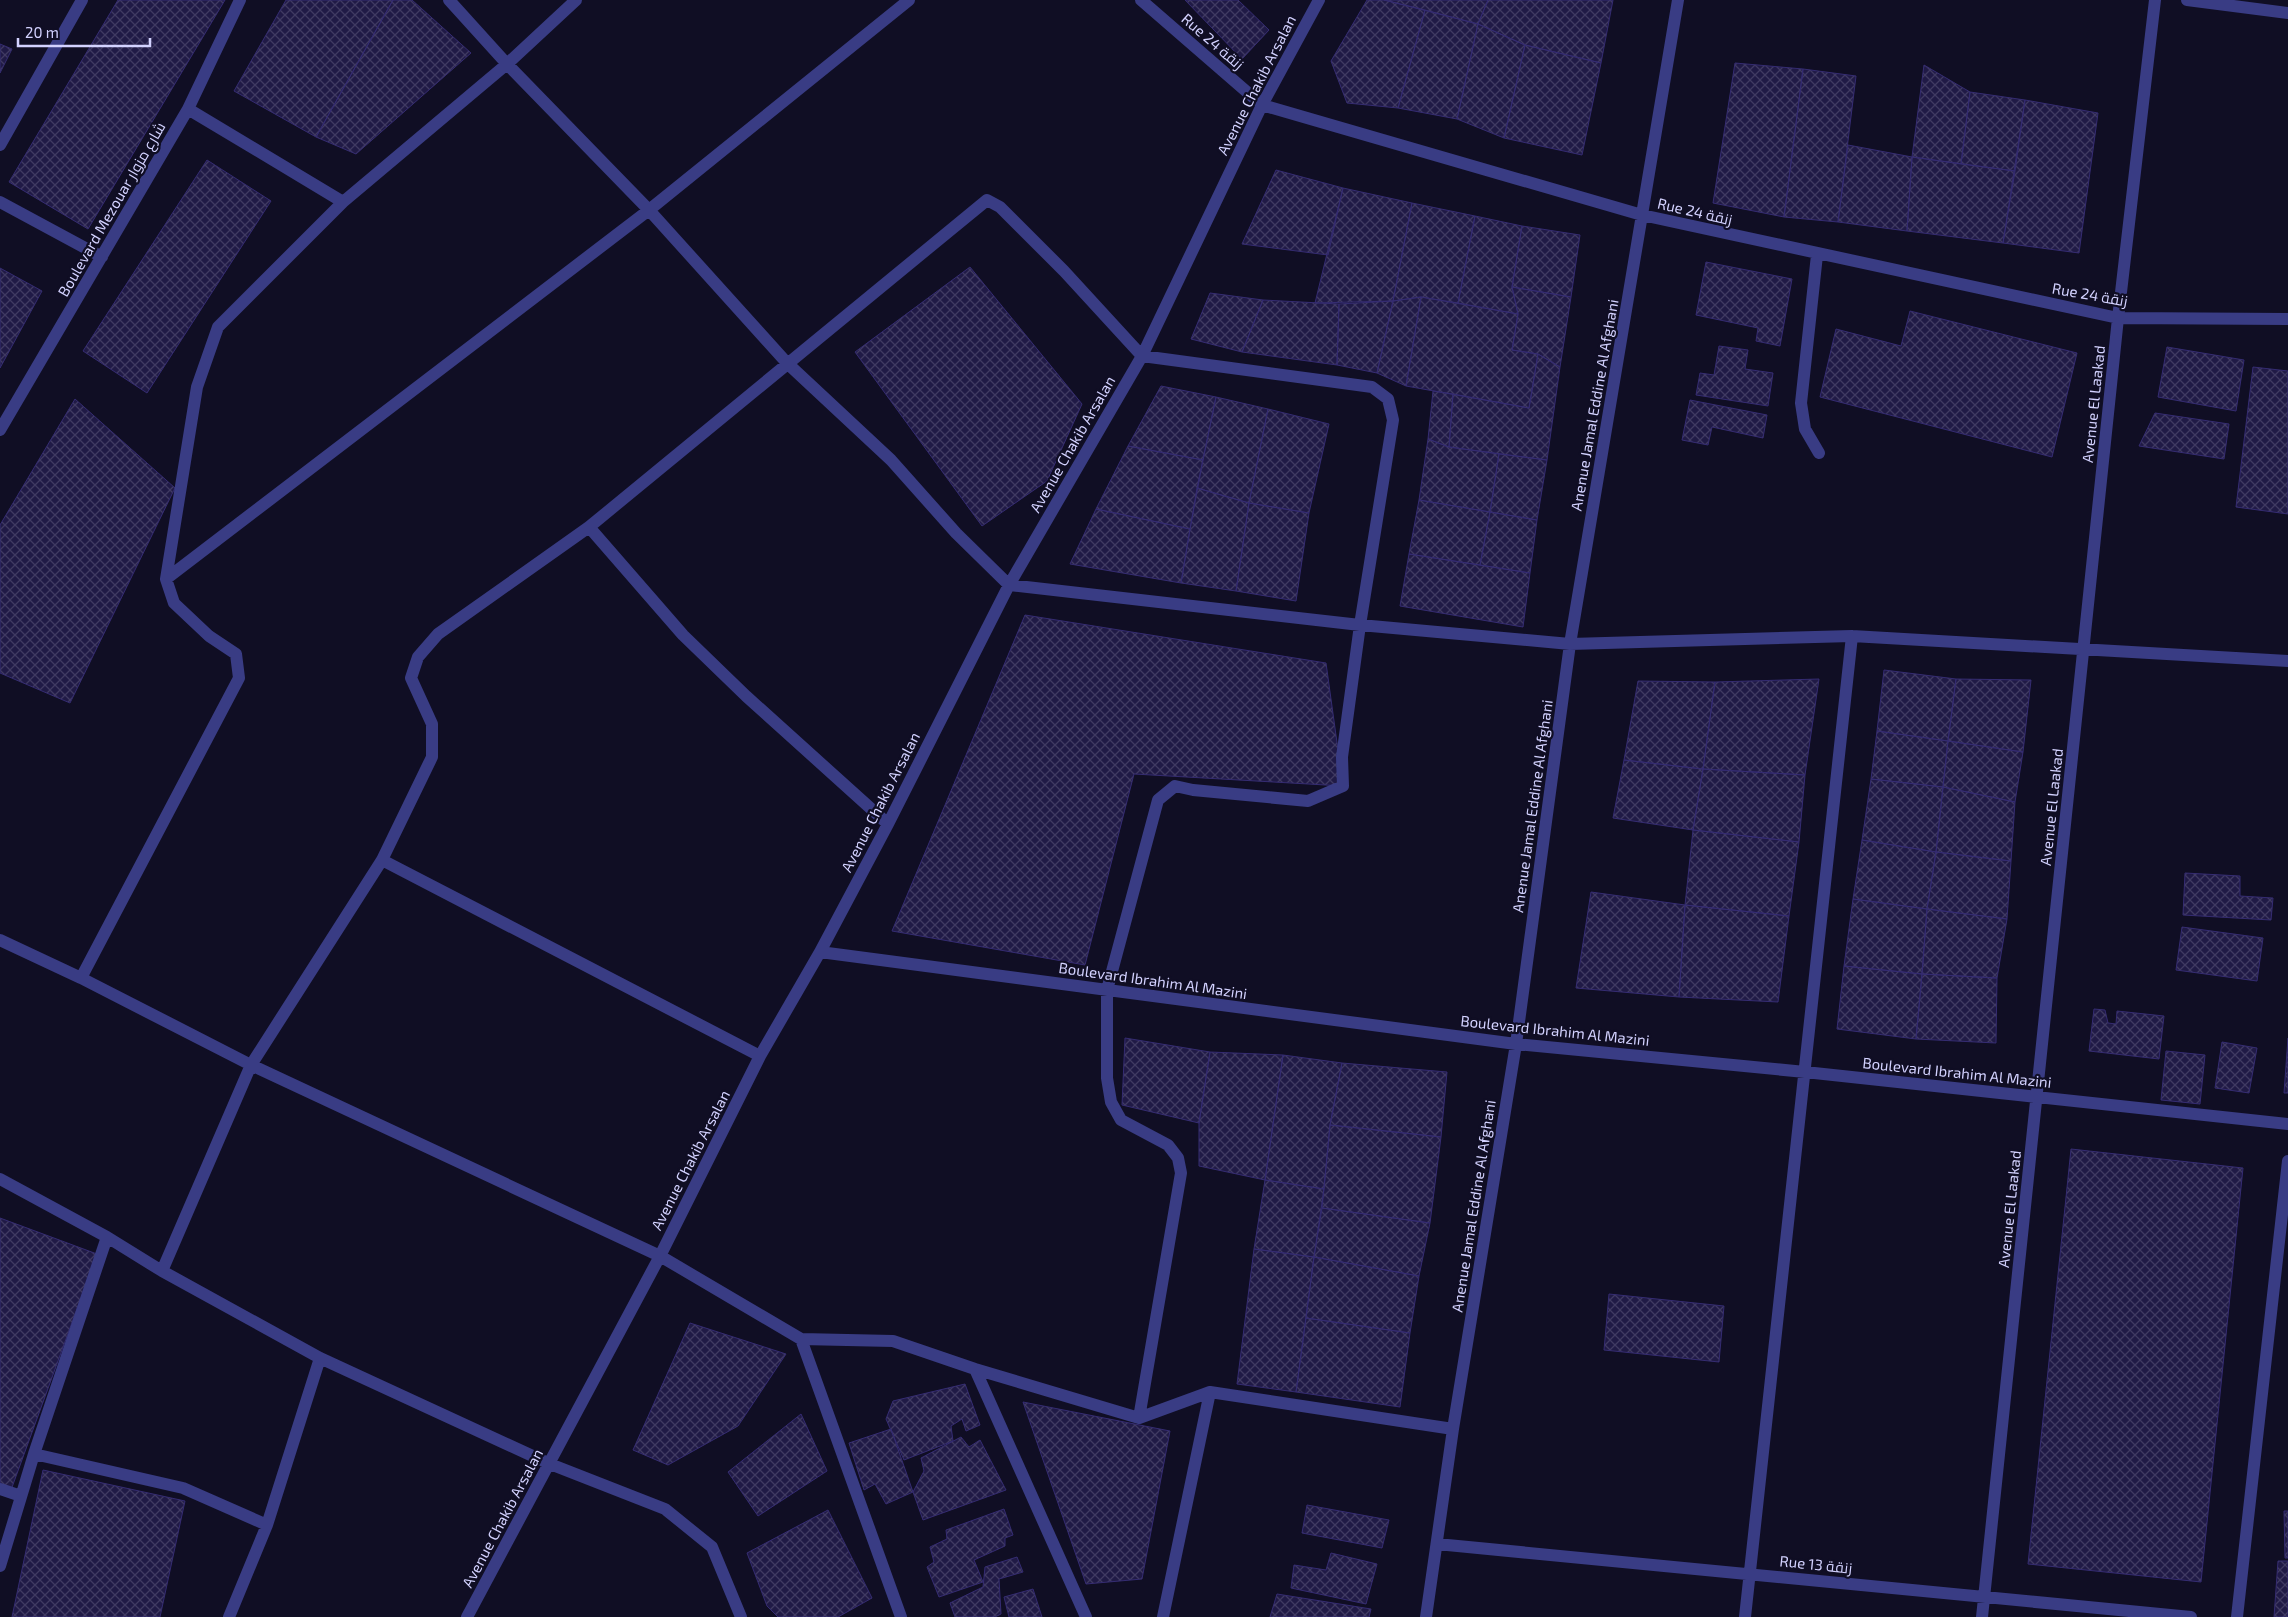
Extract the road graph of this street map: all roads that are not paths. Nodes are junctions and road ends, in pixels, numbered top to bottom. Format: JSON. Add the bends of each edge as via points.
{"nodes":[{"id":1,"x":82,"y":0,"type":"edge"},
{"id":2,"x":240,"y":0,"type":"edge"},
{"id":3,"x":449,"y":0,"type":"edge"},
{"id":4,"x":576,"y":0,"type":"edge"},
{"id":5,"x":909,"y":0,"type":"edge"},
{"id":6,"x":1140,"y":0,"type":"edge"},
{"id":7,"x":1318,"y":0,"type":"edge"},
{"id":8,"x":1678,"y":0,"type":"edge"},
{"id":9,"x":2155,"y":0,"type":"edge"},
{"id":10,"x":2187,"y":0,"type":"edge"},
{"id":11,"x":2288,"y":13,"type":"edge"},
{"id":12,"x":507,"y":64,"type":"junction"},
{"id":13,"x":1262,"y":105,"type":"junction"},
{"id":14,"x":188,"y":109,"type":"junction"},
{"id":15,"x":0,"y":145,"type":"edge"},
{"id":16,"x":0,"y":202,"type":"edge"},
{"id":17,"x":343,"y":202,"type":"junction"},
{"id":18,"x":649,"y":210,"type":"junction"},
{"id":19,"x":1642,"y":215,"type":"junction"},
{"id":20,"x":1817,"y":255,"type":"junction"},
{"id":21,"x":102,"y":257,"type":"junction"},
{"id":22,"x":2118,"y":318,"type":"junction"},
{"id":23,"x":2288,"y":319,"type":"edge"},
{"id":24,"x":1142,"y":356,"type":"junction"},
{"id":25,"x":787,"y":363,"type":"junction"},
{"id":26,"x":0,"y":430,"type":"edge"},
{"id":27,"x":1819,"y":453,"type":"dead end"},
{"id":28,"x":589,"y":527,"type":"junction"},
{"id":29,"x":166,"y":579,"type":"junction"},
{"id":30,"x":1009,"y":585,"type":"junction"},
{"id":31,"x":1360,"y":625,"type":"junction"},
{"id":32,"x":1852,"y":636,"type":"junction"},
{"id":33,"x":1570,"y":644,"type":"junction"},
{"id":34,"x":2084,"y":650,"type":"junction"},
{"id":35,"x":2288,"y":661,"type":"edge"},
{"id":36,"x":888,"y":824,"type":"junction"},
{"id":37,"x":382,"y":860,"type":"junction"},
{"id":38,"x":0,"y":940,"type":"edge"},
{"id":39,"x":820,"y":952,"type":"junction"},
{"id":40,"x":81,"y":978,"type":"junction"},
{"id":41,"x":1107,"y":990,"type":"junction"},
{"id":42,"x":1516,"y":1044,"type":"junction"},
{"id":43,"x":760,"y":1056,"type":"junction"},
{"id":44,"x":251,"y":1065,"type":"junction"},
{"id":45,"x":1804,"y":1072,"type":"junction"},
{"id":46,"x":2037,"y":1097,"type":"junction"},
{"id":47,"x":2288,"y":1124,"type":"edge"},
{"id":48,"x":2288,"y":1161,"type":"edge"},
{"id":49,"x":0,"y":1179,"type":"edge"},
{"id":50,"x":107,"y":1238,"type":"junction"},
{"id":51,"x":660,"y":1256,"type":"junction"},
{"id":52,"x":162,"y":1271,"type":"junction"},
{"id":53,"x":801,"y":1339,"type":"junction"},
{"id":54,"x":320,"y":1358,"type":"junction"},
{"id":55,"x":975,"y":1369,"type":"junction"},
{"id":56,"x":1210,"y":1392,"type":"junction"},
{"id":57,"x":1139,"y":1418,"type":"junction"},
{"id":58,"x":1453,"y":1429,"type":"junction"},
{"id":59,"x":34,"y":1454,"type":"junction"},
{"id":60,"x":550,"y":1464,"type":"junction"},
{"id":61,"x":0,"y":1489,"type":"edge"},
{"id":62,"x":21,"y":1496,"type":"junction"},
{"id":63,"x":267,"y":1525,"type":"junction"},
{"id":64,"x":1437,"y":1544,"type":"junction"},
{"id":65,"x":0,"y":1566,"type":"edge"},
{"id":66,"x":1748,"y":1574,"type":"junction"},
{"id":67,"x":1984,"y":1597,"type":"junction"},
{"id":68,"x":229,"y":1617,"type":"edge"},
{"id":69,"x":467,"y":1617,"type":"edge"},
{"id":70,"x":741,"y":1617,"type":"edge"},
{"id":71,"x":901,"y":1617,"type":"edge"},
{"id":72,"x":1086,"y":1617,"type":"edge"},
{"id":73,"x":1163,"y":1617,"type":"edge"},
{"id":74,"x":1426,"y":1617,"type":"edge"},
{"id":75,"x":1745,"y":1617,"type":"edge"},
{"id":76,"x":1982,"y":1617,"type":"edge"},
{"id":77,"x":2191,"y":1617,"type":"edge"},
{"id":78,"x":2237,"y":1617,"type":"edge"}],
"edges":[{"from":1,"to":15,"type":"street"},
{"from":2,"to":14,"type":"street","name":"Boulevard Mezouar شارع مزوار"},
{"from":3,"to":12,"type":"street"},
{"from":4,"to":12,"type":"street"},
{"from":5,"to":18,"type":"street"},
{"from":6,"to":13,"type":"street","name":"Rue 24 زنقة"},
{"from":7,"to":13,"type":"street","name":"Avenue Chakib Arsalan"},
{"from":8,"to":19,"type":"street","name":"Anenue Jamal Eddine Al Afghani"},
{"from":9,"to":22,"type":"street","name":"Avenue El Laakad"},
{"from":10,"to":11,"type":"street"},
{"from":12,"to":17,"type":"street"},
{"from":12,"to":18,"type":"street"},
{"from":13,"to":19,"type":"street","name":"Rue 24 زنقة"},
{"from":13,"to":24,"type":"street","name":"Avenue Chakib Arsalan"},
{"from":14,"to":17,"type":"street"},
{"from":14,"to":21,"type":"street","name":"Boulevard Mezouar شارع مزوار"},
{"from":16,"to":21,"type":"street"},
{"from":17,"to":29,"type":"street","via":[[218,327],[197,387]]},
{"from":18,"to":25,"type":"street"},
{"from":18,"to":29,"type":"street"},
{"from":19,"to":20,"type":"street","name":"Rue 24 زنقة"},
{"from":19,"to":33,"type":"street","name":"Anenue Jamal Eddine Al Afghani"},
{"from":20,"to":22,"type":"street","name":"Rue 24 زنقة"},
{"from":20,"to":27,"type":"street","via":[[1801,403],[1806,428]]},
{"from":21,"to":26,"type":"street","name":"Boulevard Mezouar شارع مزوار"},
{"from":22,"to":23,"type":"street","name":"Rue 24 زنقة"},
{"from":22,"to":34,"type":"street","name":"Avenue El Laakad"},
{"from":24,"to":25,"type":"street","via":[[1064,271],[1000,207],[987,200]]},
{"from":24,"to":30,"type":"street","name":"Avenue Chakib Arsalan"},
{"from":24,"to":31,"type":"street","via":[[1372,387],[1388,399],[1393,420]]},
{"from":25,"to":28,"type":"street"},
{"from":25,"to":30,"type":"street","via":[[891,460],[956,534]]},
{"from":28,"to":36,"type":"street","via":[[683,635]]},
{"from":28,"to":37,"type":"street","via":[[438,634],[418,657],[411,678],[432,724],[432,757]]},
{"from":29,"to":40,"type":"street","via":[[174,603],[209,636],[236,654],[239,678]]},
{"from":30,"to":31,"type":"street"},
{"from":30,"to":36,"type":"street","name":"Avenue Chakib Arsalan"},
{"from":31,"to":33,"type":"street"},
{"from":31,"to":41,"type":"street","via":[[1342,758],[1343,786],[1308,801],[1174,786],[1158,800]]},
{"from":32,"to":33,"type":"street"},
{"from":32,"to":34,"type":"street"},
{"from":32,"to":45,"type":"street"},
{"from":33,"to":42,"type":"street","name":"Anenue Jamal Eddine Al Afghani"},
{"from":34,"to":35,"type":"street"},
{"from":34,"to":46,"type":"street","name":"Avenue El Laakad"},
{"from":36,"to":39,"type":"street","name":"Avenue Chakib Arsalan"},
{"from":37,"to":43,"type":"street"},
{"from":37,"to":44,"type":"street"},
{"from":38,"to":40,"type":"street"},
{"from":39,"to":41,"type":"street","name":"Boulevard Ibrahim Al Mazini"},
{"from":39,"to":43,"type":"street","name":"Avenue Chakib Arsalan"},
{"from":40,"to":44,"type":"street"},
{"from":41,"to":42,"type":"street","name":"Boulevard Ibrahim Al Mazini"},
{"from":41,"to":57,"type":"street","via":[[1107,1078],[1111,1102],[1121,1120],[1168,1145],[1178,1158],[1181,1173]]},
{"from":42,"to":45,"type":"street","name":"Boulevard Ibrahim Al Mazini"},
{"from":42,"to":58,"type":"street","name":"Anenue Jamal Eddine Al Afghani"},
{"from":43,"to":51,"type":"street","name":"Avenue Chakib Arsalan"},
{"from":44,"to":51,"type":"street"},
{"from":44,"to":52,"type":"street"},
{"from":45,"to":46,"type":"street","name":"Boulevard Ibrahim Al Mazini"},
{"from":45,"to":66,"type":"street"},
{"from":46,"to":47,"type":"street","name":"Boulevard Ibrahim Al Mazini"},
{"from":46,"to":67,"type":"street","name":"Avenue El Laakad"},
{"from":48,"to":78,"type":"street"},
{"from":49,"to":50,"type":"street"},
{"from":50,"to":52,"type":"street"},
{"from":50,"to":59,"type":"street"},
{"from":51,"to":53,"type":"street"},
{"from":51,"to":60,"type":"street","name":"Avenue Chakib Arsalan"},
{"from":52,"to":54,"type":"street"},
{"from":53,"to":55,"type":"street","via":[[893,1341]]},
{"from":53,"to":71,"type":"street"},
{"from":54,"to":60,"type":"street"},
{"from":54,"to":63,"type":"street"},
{"from":55,"to":57,"type":"street"},
{"from":55,"to":72,"type":"street"},
{"from":56,"to":57,"type":"street"},
{"from":56,"to":58,"type":"street"},
{"from":56,"to":73,"type":"street"},
{"from":58,"to":64,"type":"street","name":"Anenue Jamal Eddine Al Afghani"},
{"from":59,"to":62,"type":"street"},
{"from":59,"to":63,"type":"street","via":[[183,1488]]},
{"from":60,"to":69,"type":"street","name":"Avenue Chakib Arsalan"},
{"from":60,"to":70,"type":"street","via":[[665,1510],[712,1548]]},
{"from":61,"to":62,"type":"street"},
{"from":62,"to":65,"type":"street"},
{"from":63,"to":68,"type":"street"},
{"from":64,"to":66,"type":"street","name":"Rue 13 زنقة"},
{"from":64,"to":74,"type":"street","name":"Anenue Jamal Eddine Al Afghani"},
{"from":66,"to":67,"type":"street","name":"Rue 13 زنقة"},
{"from":66,"to":75,"type":"street"},
{"from":67,"to":76,"type":"street","name":"Avenue El Laakad"},
{"from":67,"to":77,"type":"street","name":"Rue 13 زنقة"}]}
